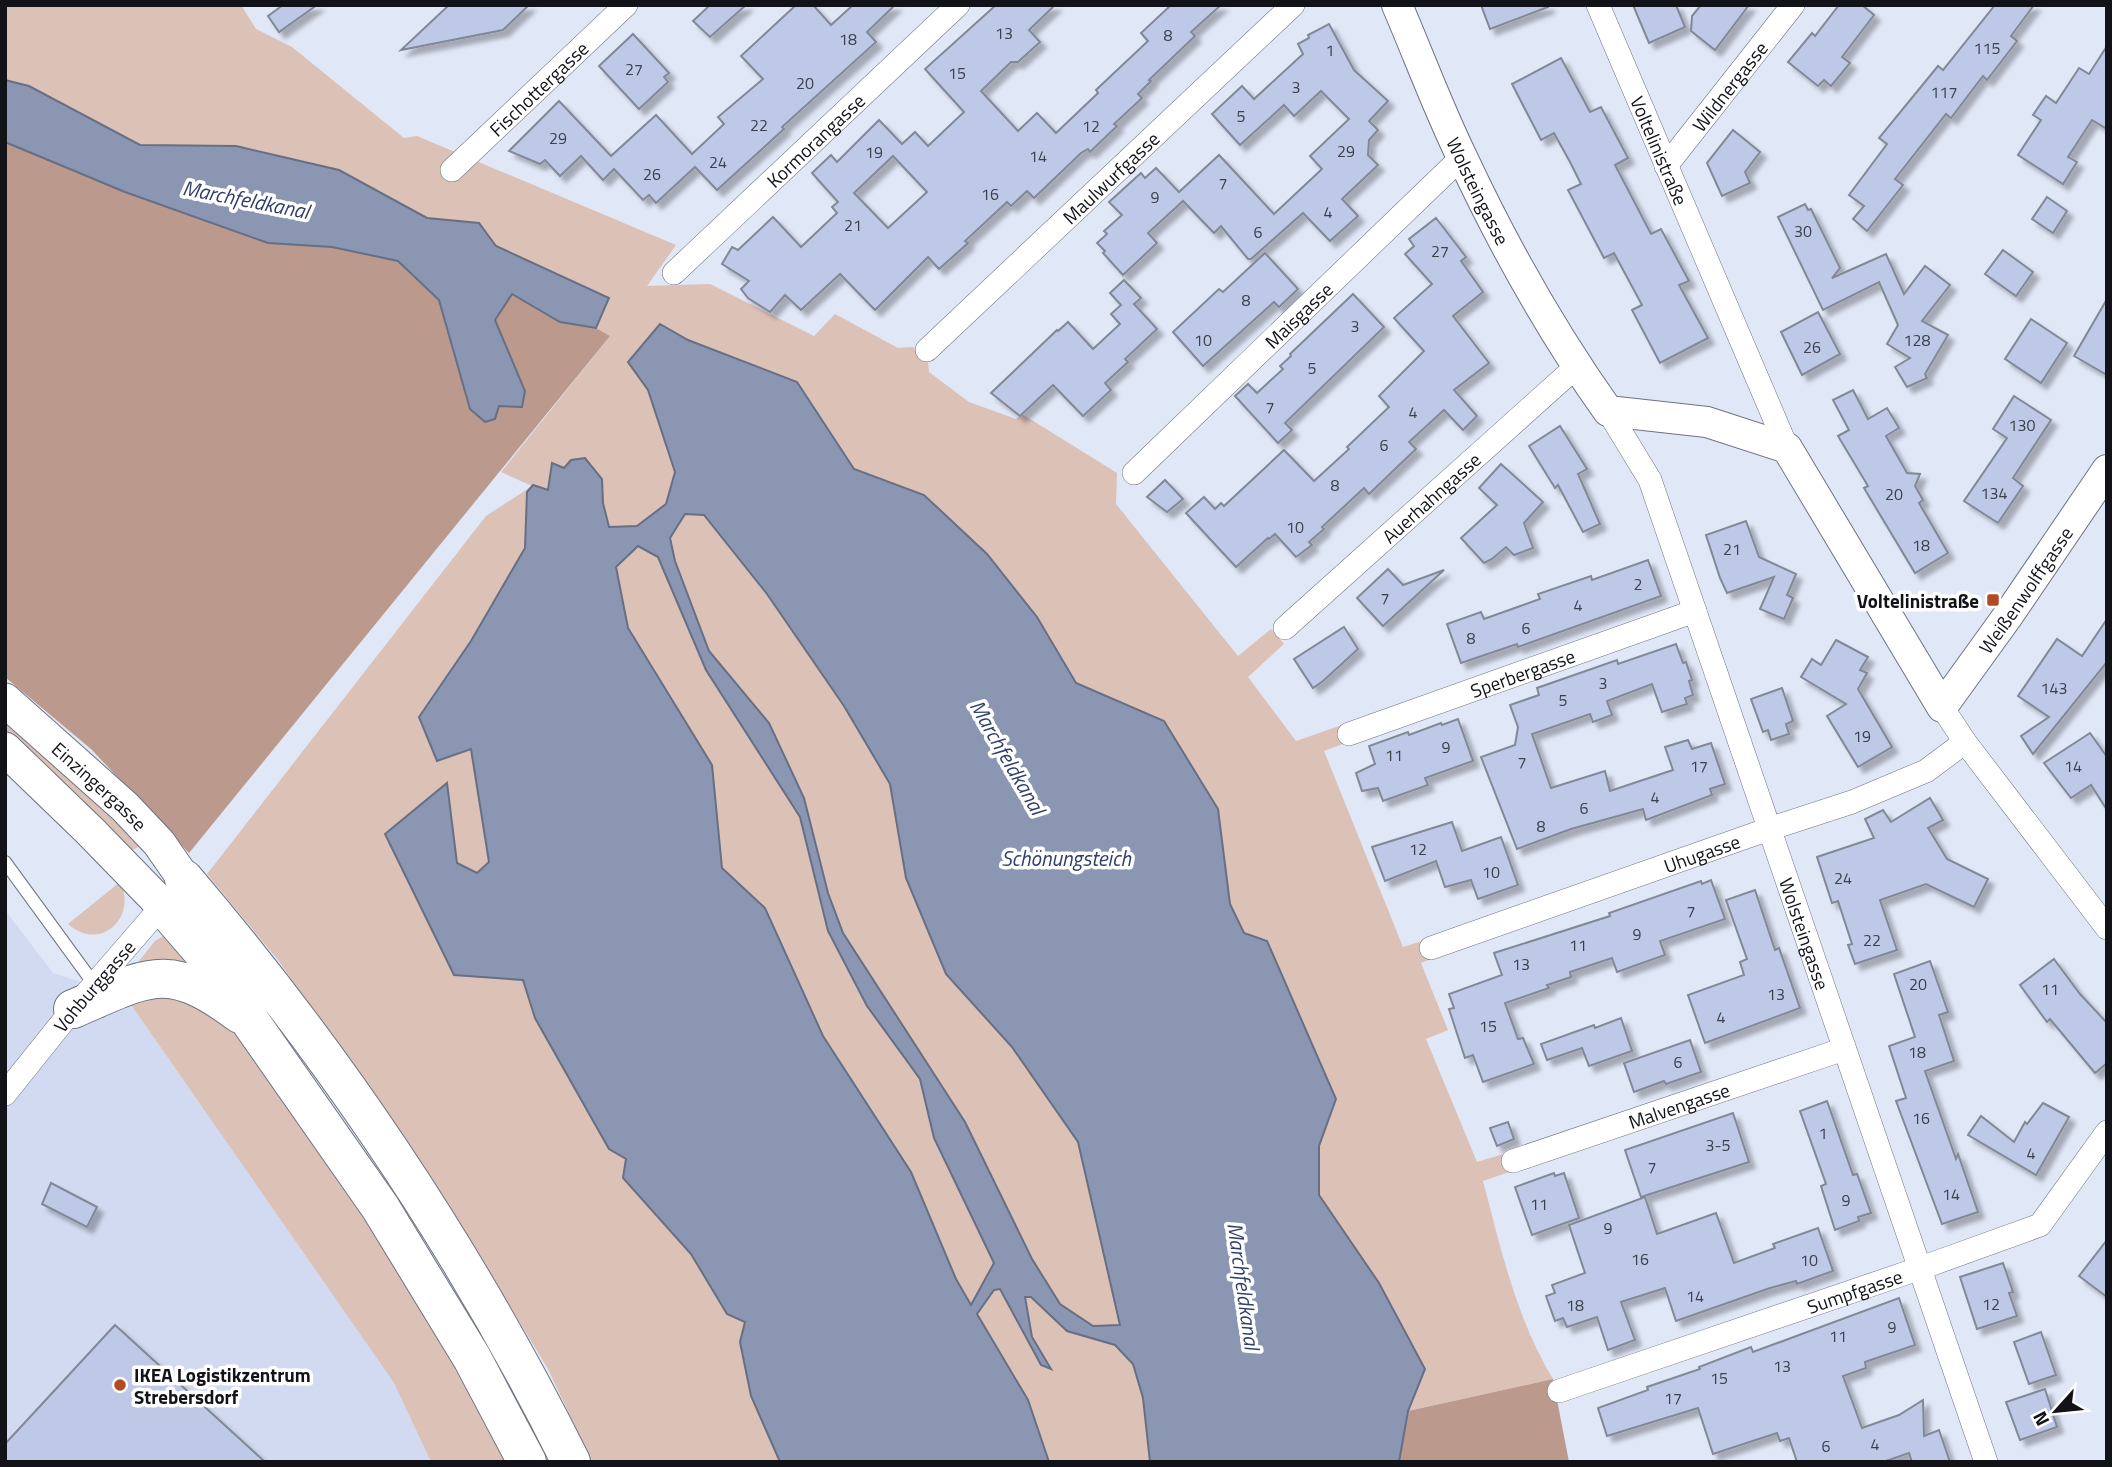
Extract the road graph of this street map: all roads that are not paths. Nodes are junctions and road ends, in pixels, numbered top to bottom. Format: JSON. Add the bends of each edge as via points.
{"nodes":[{"id":1,"x":626,"y":5,"type":"edge"},
{"id":2,"x":958,"y":5,"type":"edge"},
{"id":3,"x":1293,"y":5,"type":"edge"},
{"id":4,"x":1397,"y":5,"type":"edge"},
{"id":5,"x":1598,"y":5,"type":"edge"},
{"id":6,"x":1793,"y":5,"type":"edge"},
{"id":7,"x":1462,"y":157,"type":"junction"},
{"id":8,"x":1666,"y":166,"type":"junction"},
{"id":9,"x":452,"y":170,"type":"dead end"},
{"id":10,"x":674,"y":274,"type":"dead end"},
{"id":11,"x":927,"y":350,"type":"dead end"},
{"id":12,"x":1577,"y":366,"type":"junction"},
{"id":13,"x":1608,"y":411,"type":"junction"},
{"id":14,"x":1787,"y":448,"type":"junction"},
{"id":15,"x":2107,"y":470,"type":"edge"},
{"id":16,"x":1134,"y":473,"type":"dead end"},
{"id":17,"x":1695,"y":611,"type":"junction"},
{"id":18,"x":1285,"y":628,"type":"dead end"},
{"id":19,"x":5,"y":700,"type":"edge"},
{"id":20,"x":1942,"y":707,"type":"junction"},
{"id":21,"x":1349,"y":733,"type":"dead end"},
{"id":22,"x":1965,"y":742,"type":"junction"},
{"id":23,"x":5,"y":750,"type":"edge"},
{"id":24,"x":1769,"y":829,"type":"junction"},
{"id":25,"x":5,"y":862,"type":"edge"},
{"id":26,"x":173,"y":892,"type":"junction"},
{"id":27,"x":2107,"y":928,"type":"edge"},
{"id":28,"x":1431,"y":948,"type":"dead end"},
{"id":29,"x":84,"y":996,"type":"junction"},
{"id":30,"x":253,"y":1024,"type":"junction"},
{"id":31,"x":1844,"y":1049,"type":"junction"},
{"id":32,"x":5,"y":1094,"type":"edge"},
{"id":33,"x":2107,"y":1132,"type":"edge"},
{"id":34,"x":1513,"y":1161,"type":"dead end"},
{"id":35,"x":1921,"y":1268,"type":"junction"},
{"id":36,"x":1559,"y":1391,"type":"dead end"},
{"id":37,"x":527,"y":1462,"type":"edge"},
{"id":38,"x":571,"y":1462,"type":"edge"},
{"id":39,"x":1986,"y":1462,"type":"edge"}],
"edges":[{"from":1,"to":9,"type":"street","name":"Fischottergasse"},
{"from":2,"to":10,"type":"street","name":"Kormorangasse"},
{"from":3,"to":11,"type":"street","name":"Maulwurfgasse"},
{"from":4,"to":7,"type":"street","name":"Wolsteingasse"},
{"from":5,"to":8,"type":"street","name":"Voltelinistraße"},
{"from":6,"to":8,"type":"street","name":"Wildnergasse"},
{"from":7,"to":12,"type":"street","name":"Wolsteingasse"},
{"from":7,"to":16,"type":"street","name":"Maisgasse"},
{"from":8,"to":14,"type":"street","name":"Voltelinistraße"},
{"from":12,"to":13,"type":"street"},
{"from":12,"to":18,"type":"street","name":"Auerhahngasse"},
{"from":13,"to":14,"type":"street","via":[[1707,422]]},
{"from":13,"to":17,"type":"street","name":"Wolsteingasse","via":[[1650,480]]},
{"from":14,"to":20,"type":"street","name":"Voltelinistraße"},
{"from":15,"to":20,"type":"street","name":"Weißenwolffgasse"},
{"from":17,"to":21,"type":"street","name":"Sperbergasse"},
{"from":17,"to":24,"type":"street","name":"Wolsteingasse"},
{"from":19,"to":26,"type":"main road","name":"Einzingergasse","via":[[159,843]]},
{"from":20,"to":22,"type":"street","name":"Voltelinistraße"},
{"from":22,"to":24,"type":"street","name":"Uhugasse","via":[[1926,771]]},
{"from":22,"to":27,"type":"street","name":"Voltelinistraße"},
{"from":23,"to":26,"type":"main road","name":"Einzingergasse","via":[[90,831]]},
{"from":24,"to":28,"type":"street","name":"Uhugasse"},
{"from":24,"to":31,"type":"street","name":"Wolsteingasse"},
{"from":25,"to":29,"type":"lane"},
{"from":26,"to":29,"type":"street","name":"Vohburggasse"},
{"from":26,"to":30,"type":"highway"},
{"from":26,"to":38,"type":"highway","via":[[232,936],[404,1173],[495,1319]]},
{"from":29,"to":30,"type":"highway","via":[[172,978],[203,989]]},
{"from":29,"to":32,"type":"street","name":"Vohburggasse"},
{"from":30,"to":37,"type":"highway","via":[[410,1254]]},
{"from":31,"to":34,"type":"street","name":"Malvengasse"},
{"from":31,"to":35,"type":"street","name":"Wolsteingasse"},
{"from":33,"to":35,"type":"street","name":"Sumpfgasse","via":[[2040,1225]]},
{"from":35,"to":36,"type":"street","name":"Sumpfgasse"},
{"from":35,"to":39,"type":"street","name":"Wolsteingasse"}]}
